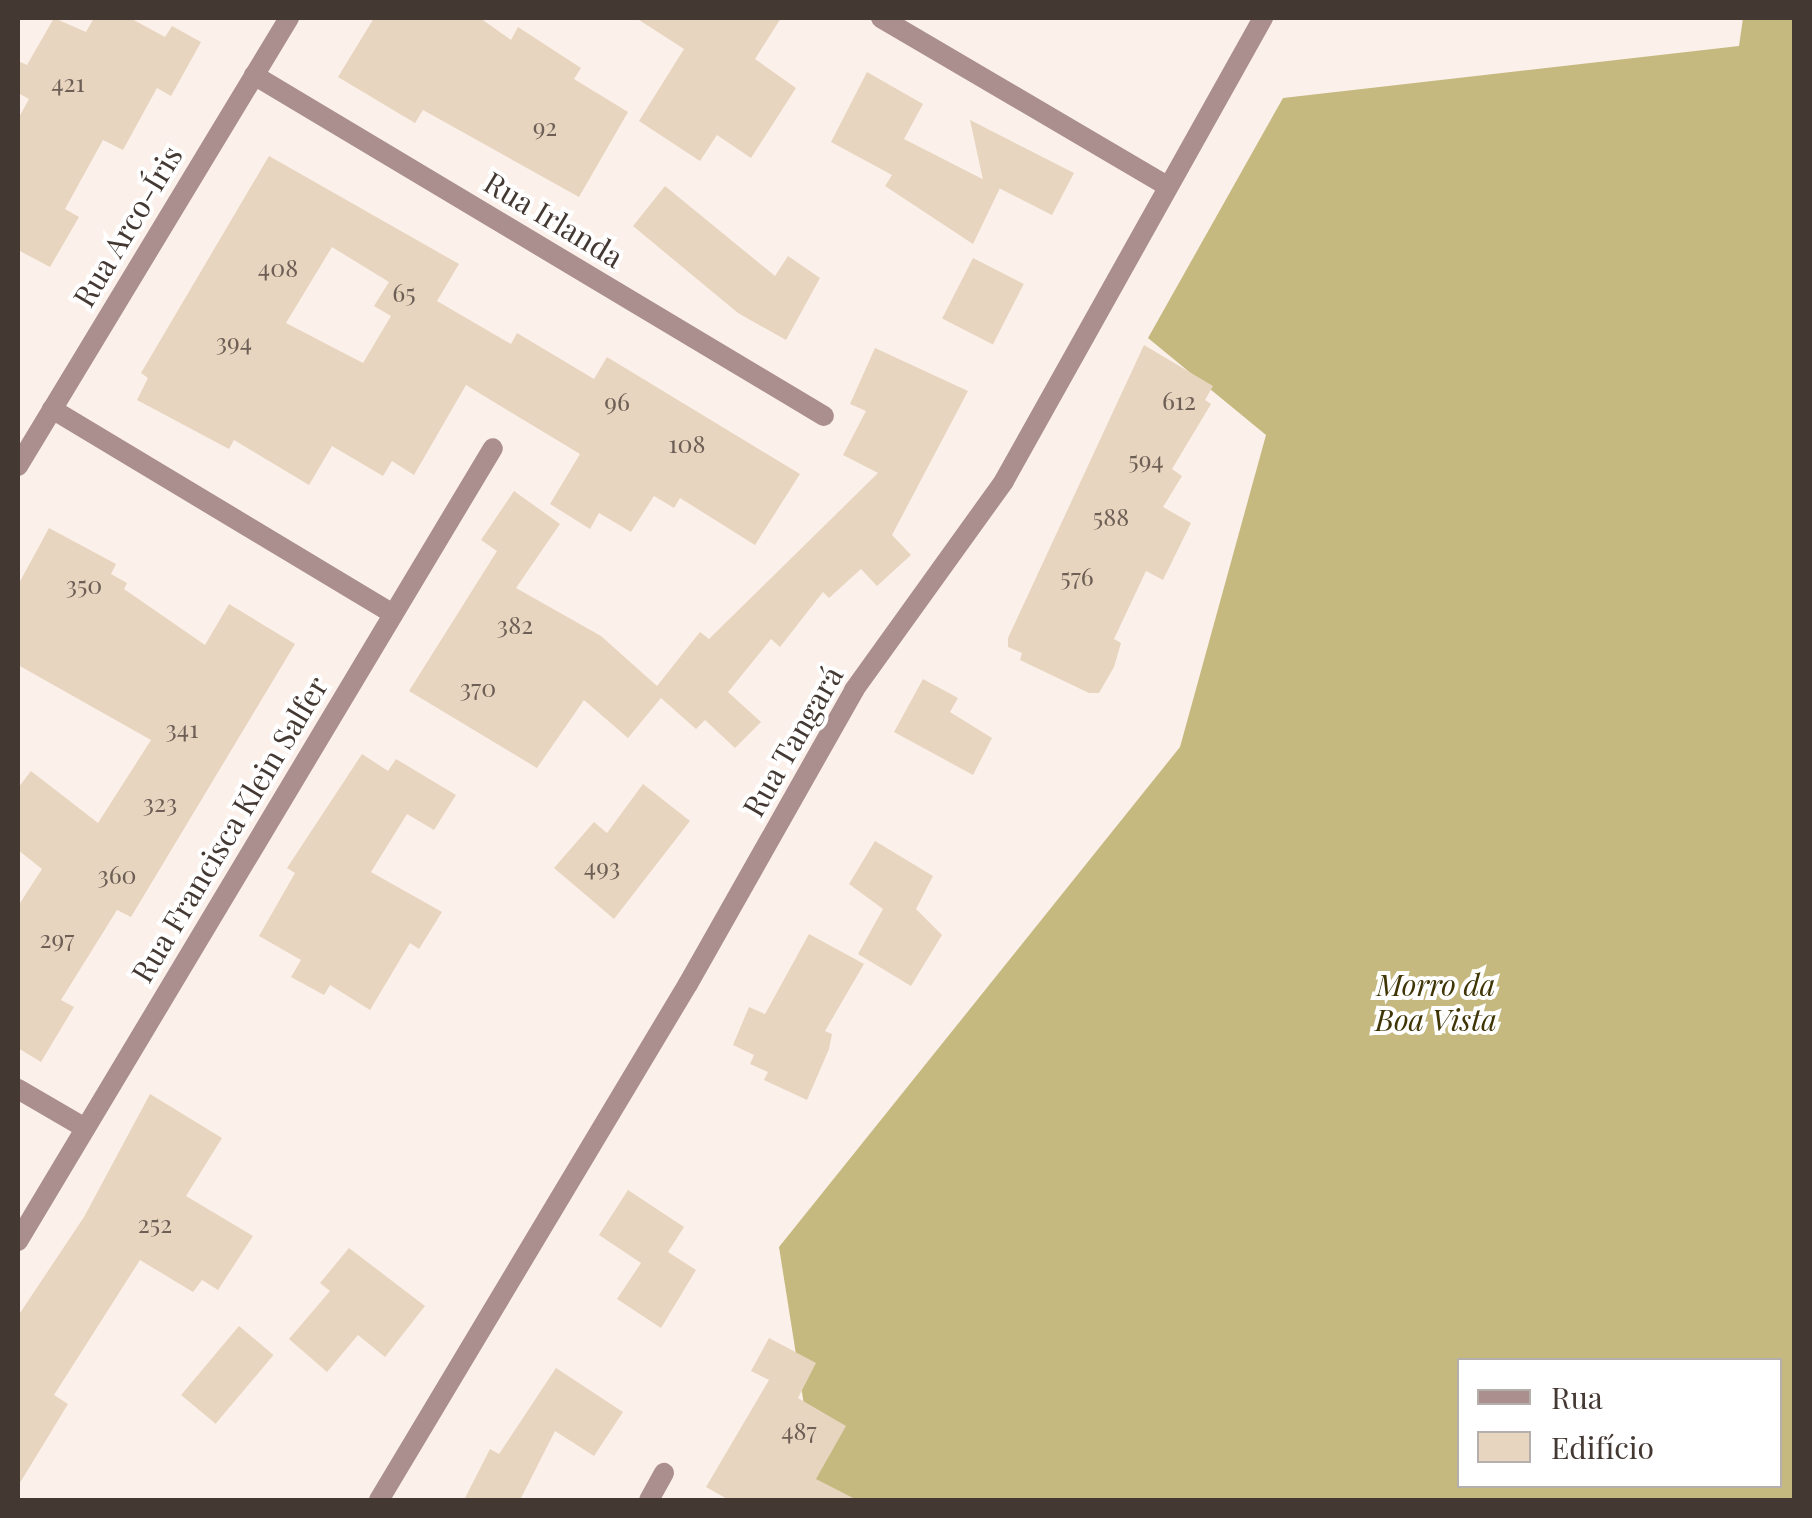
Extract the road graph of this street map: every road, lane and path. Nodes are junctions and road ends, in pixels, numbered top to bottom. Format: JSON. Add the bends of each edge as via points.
{"nodes":[{"id":1,"x":288,"y":18,"type":"edge"},
{"id":2,"x":880,"y":18,"type":"edge"},
{"id":3,"x":1264,"y":18,"type":"edge"},
{"id":4,"x":254,"y":75,"type":"junction"},
{"id":5,"x":1167,"y":186,"type":"junction"},
{"id":6,"x":52,"y":410,"type":"junction"},
{"id":7,"x":824,"y":416,"type":"dead end"},
{"id":8,"x":492,"y":448,"type":"dead end"},
{"id":9,"x":18,"y":466,"type":"edge"},
{"id":10,"x":393,"y":614,"type":"junction"},
{"id":11,"x":18,"y":1089,"type":"edge"},
{"id":12,"x":85,"y":1128,"type":"junction"},
{"id":13,"x":18,"y":1240,"type":"edge"},
{"id":14,"x":664,"y":1473,"type":"dead end"},
{"id":15,"x":379,"y":1500,"type":"edge"},
{"id":16,"x":649,"y":1500,"type":"edge"}],
"edges":[{"from":1,"to":4,"type":"street","name":"Rua Arco-Íris"},
{"from":2,"to":5,"type":"street"},
{"from":3,"to":5,"type":"street","name":"Rua Tangará"},
{"from":4,"to":6,"type":"street","name":"Rua Arco-Íris"},
{"from":4,"to":7,"type":"street","name":"Rua Irlanda"},
{"from":5,"to":15,"type":"street","name":"Rua Tangará","via":[[1004,481],[854,690],[688,984]]},
{"from":6,"to":9,"type":"street","name":"Rua Arco-Íris"},
{"from":6,"to":10,"type":"street"},
{"from":8,"to":10,"type":"street","name":"Rua Francisca Klein Salfer"},
{"from":10,"to":12,"type":"street","name":"Rua Francisca Klein Salfer"},
{"from":11,"to":12,"type":"street"},
{"from":12,"to":13,"type":"street","name":"Rua Francisca Klein Salfer"},
{"from":14,"to":16,"type":"street"}]}
